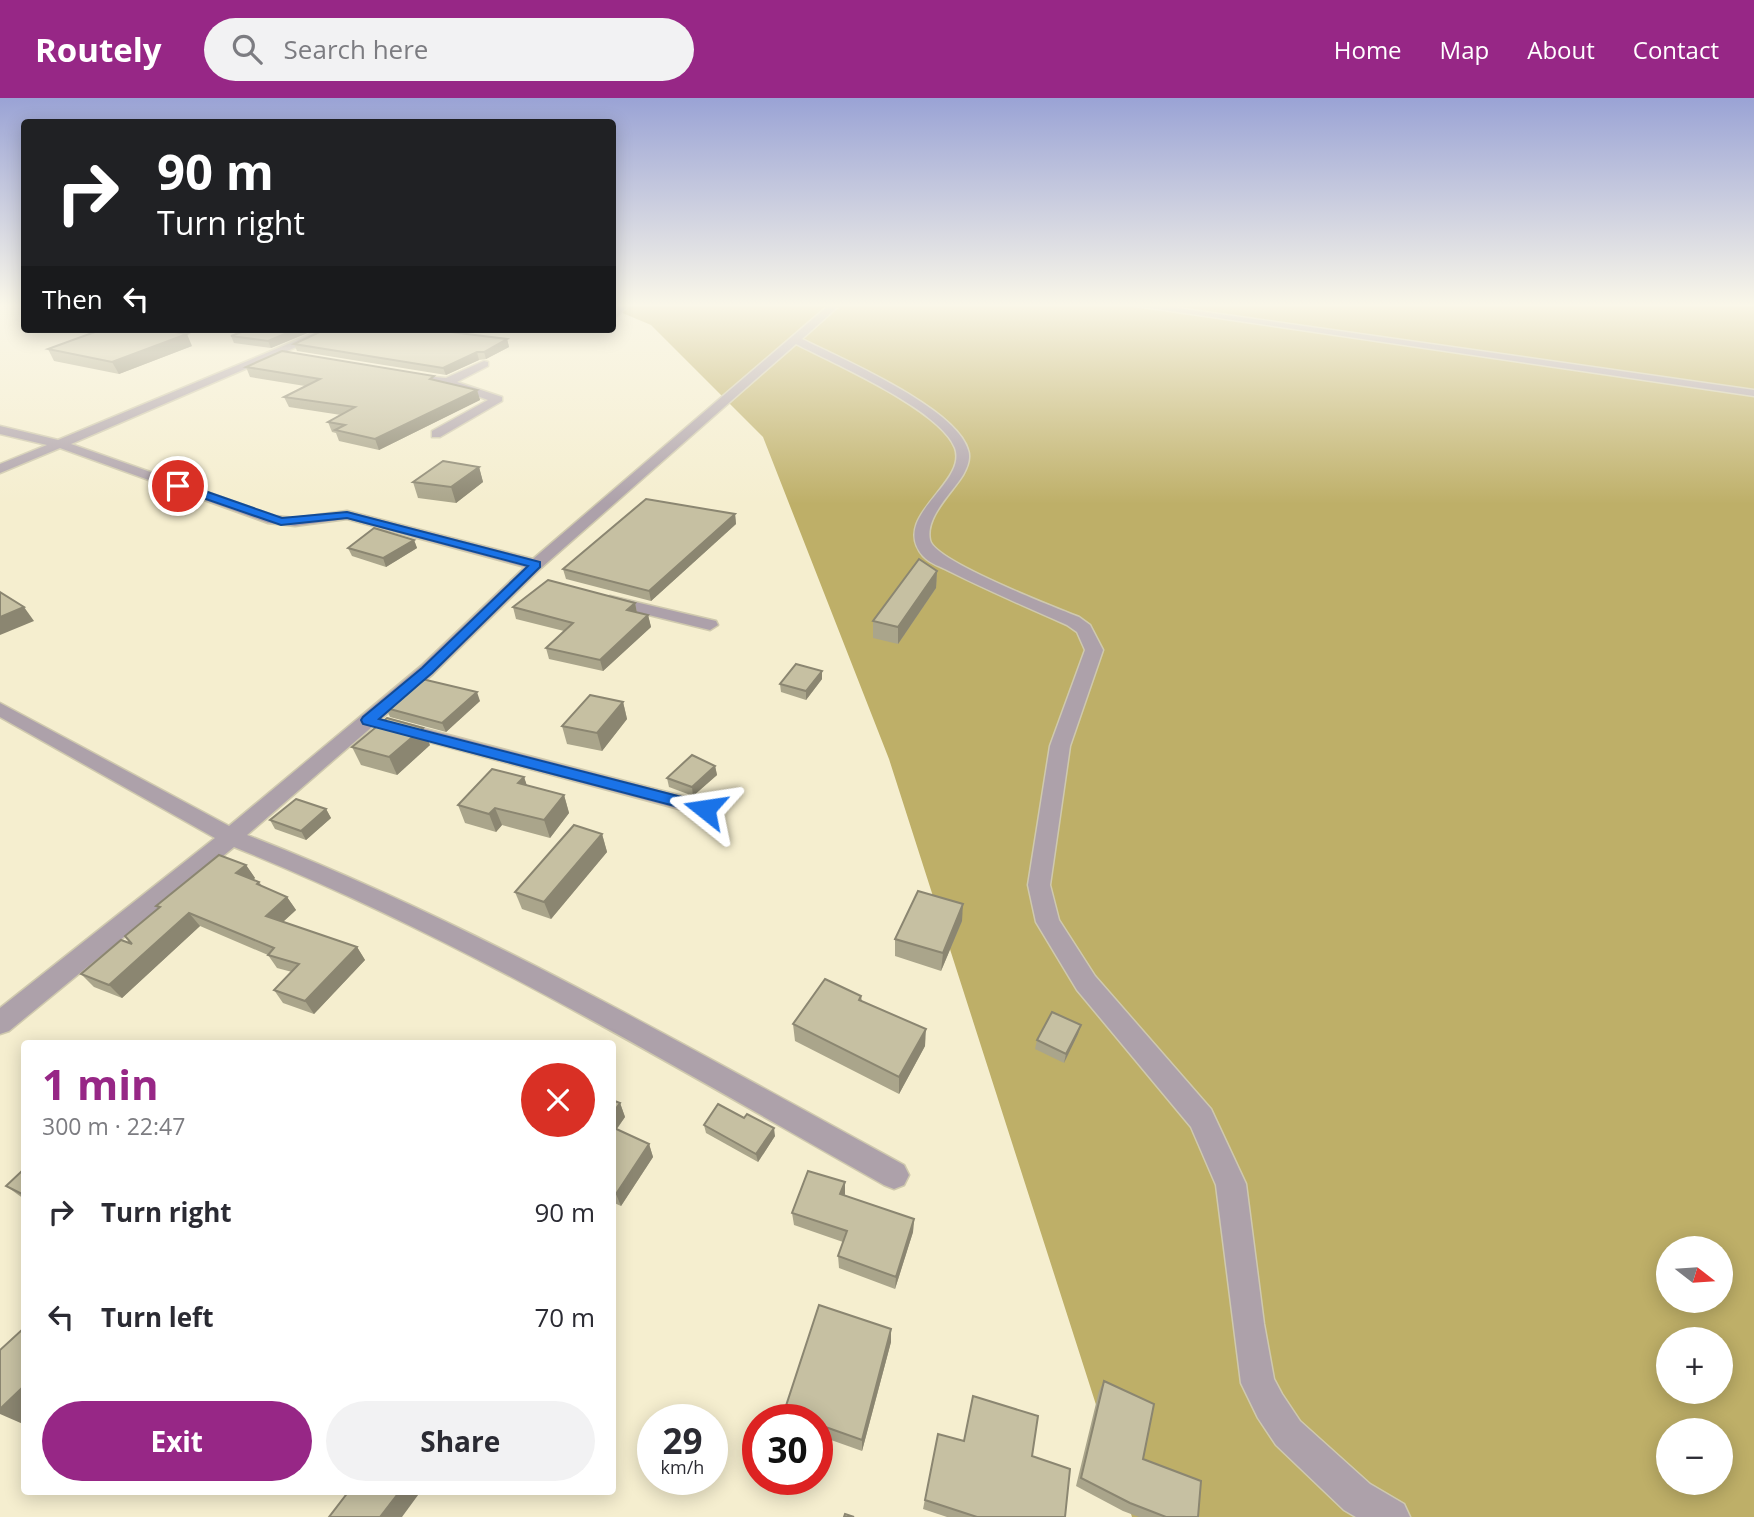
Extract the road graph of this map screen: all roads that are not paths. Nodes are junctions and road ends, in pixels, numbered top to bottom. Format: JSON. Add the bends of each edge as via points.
{"nodes":[{"id":1,"x":232,"y":371,"type":"edge"},
{"id":2,"x":470,"y":371,"type":"edge"},
{"id":3,"x":758,"y":371,"type":"edge"},
{"id":4,"x":856,"y":371,"type":"edge"},
{"id":5,"x":1601,"y":371,"type":"edge"},
{"id":6,"x":408,"y":376,"type":"edge"},
{"id":7,"x":448,"y":382,"type":"junction"},
{"id":8,"x":1754,"y":393,"type":"edge"},
{"id":9,"x":0,"y":430,"type":"edge"},
{"id":10,"x":436,"y":433,"type":"dead end"},
{"id":11,"x":60,"y":444,"type":"junction"},
{"id":12,"x":0,"y":469,"type":"edge"},
{"id":13,"x":530,"y":570,"type":"junction"},
{"id":14,"x":548,"y":583,"type":"edge"},
{"id":15,"x":590,"y":596,"type":"edge"},
{"id":16,"x":710,"y":625,"type":"dead end"},
{"id":17,"x":0,"y":709,"type":"edge"},
{"id":18,"x":368,"y":720,"type":"junction"},
{"id":19,"x":705,"y":809,"type":"dead end"},
{"id":20,"x":231,"y":837,"type":"junction"},
{"id":21,"x":0,"y":1023,"type":"edge"},
{"id":22,"x":894,"y":1175,"type":"dead end"},
{"id":23,"x":1391,"y":1517,"type":"edge"}],
"edges":[{"from":1,"to":11,"type":"street"},
{"from":2,"to":7,"type":"street"},
{"from":3,"to":13,"type":"street"},
{"from":4,"to":23,"type":"street","via":[[910,400],[940,422],[960,445],[962,461],[931,509],[922,533],[932,556],[1073,621],[1091,640],[1090,667],[1060,746],[1045,835],[1039,886],[1048,922],[1086,983],[1201,1118],[1231,1184],[1258,1383],[1270,1406],[1288,1433],[1327,1470],[1357,1497]]},
{"from":5,"to":8,"type":"street"},
{"from":6,"to":7,"type":"street"},
{"from":7,"to":10,"type":"street","via":[[498,399]]},
{"from":9,"to":11,"type":"street"},
{"from":11,"to":12,"type":"street"},
{"from":11,"to":13,"type":"street","via":[[274,520],[347,515]]},
{"from":13,"to":14,"type":"street"},
{"from":13,"to":18,"type":"street"},
{"from":15,"to":16,"type":"street"},
{"from":17,"to":20,"type":"street"},
{"from":18,"to":19,"type":"street"},
{"from":18,"to":20,"type":"street"},
{"from":20,"to":21,"type":"street"},
{"from":20,"to":22,"type":"street","via":[[419,918]]}]}
